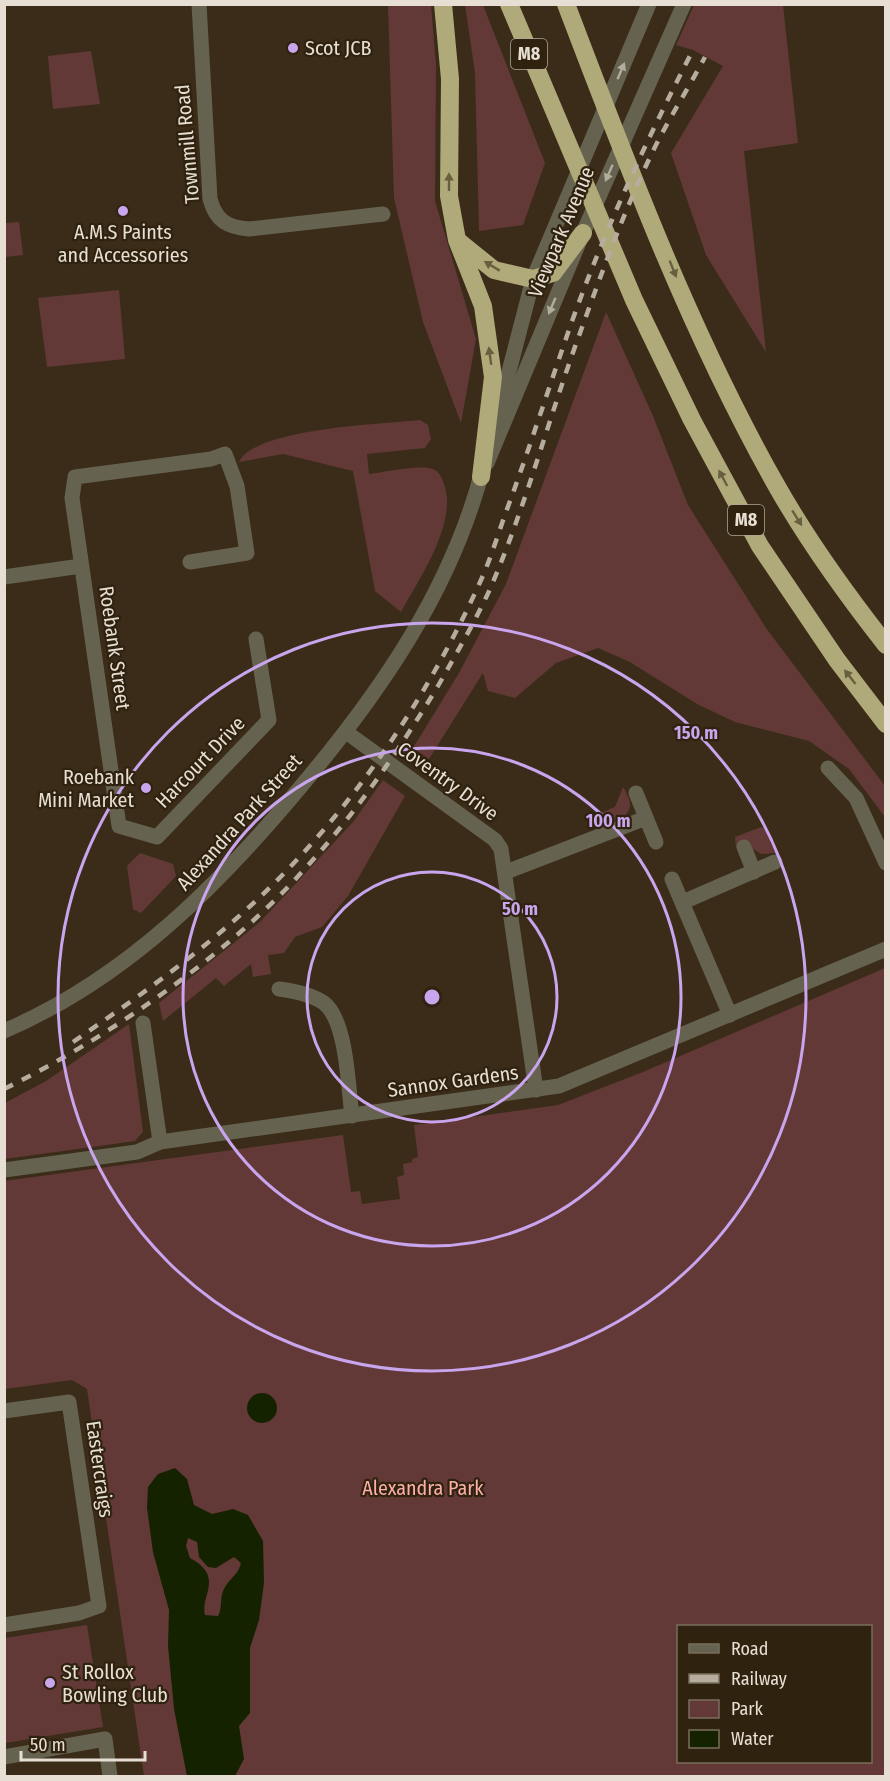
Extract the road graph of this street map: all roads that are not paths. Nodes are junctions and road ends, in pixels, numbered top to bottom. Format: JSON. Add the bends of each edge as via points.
{"nodes":[{"id":1,"x":200,"y":4,"type":"edge"},
{"id":2,"x":443,"y":4,"type":"edge"},
{"id":3,"x":509,"y":4,"type":"edge"},
{"id":4,"x":566,"y":4,"type":"edge"},
{"id":5,"x":649,"y":4,"type":"edge"},
{"id":6,"x":684,"y":4,"type":"edge"},
{"id":7,"x":383,"y":214,"type":"dead end"},
{"id":8,"x":583,"y":232,"type":"junction"},
{"id":9,"x":457,"y":240,"type":"junction"},
{"id":10,"x":533,"y":279,"type":"junction"},
{"id":11,"x":481,"y":477,"type":"junction"},
{"id":12,"x":190,"y":562,"type":"dead end"},
{"id":13,"x":81,"y":566,"type":"junction"},
{"id":14,"x":4,"y":577,"type":"edge"},
{"id":15,"x":256,"y":639,"type":"dead end"},
{"id":16,"x":885,"y":645,"type":"edge"},
{"id":17,"x":885,"y":724,"type":"edge"},
{"id":18,"x":346,"y":732,"type":"junction"},
{"id":19,"x":828,"y":768,"type":"dead end"},
{"id":20,"x":636,"y":793,"type":"dead end"},
{"id":21,"x":646,"y":818,"type":"junction"},
{"id":22,"x":119,"y":826,"type":"joint"},
{"id":23,"x":656,"y":842,"type":"dead end"},
{"id":24,"x":744,"y":847,"type":"dead end"},
{"id":25,"x":775,"y":862,"type":"dead end"},
{"id":26,"x":885,"y":864,"type":"edge"},
{"id":27,"x":506,"y":872,"type":"junction"},
{"id":28,"x":754,"y":872,"type":"junction"},
{"id":29,"x":672,"y":879,"type":"dead end"},
{"id":30,"x":683,"y":902,"type":"junction"},
{"id":31,"x":885,"y":949,"type":"edge"},
{"id":32,"x":279,"y":989,"type":"dead end"},
{"id":33,"x":730,"y":1015,"type":"junction"},
{"id":34,"x":143,"y":1023,"type":"dead end"},
{"id":35,"x":4,"y":1031,"type":"edge"},
{"id":36,"x":536,"y":1090,"type":"junction"},
{"id":37,"x":352,"y":1116,"type":"junction"},
{"id":38,"x":160,"y":1142,"type":"junction"},
{"id":39,"x":4,"y":1170,"type":"edge"},
{"id":40,"x":4,"y":1411,"type":"edge"},
{"id":41,"x":4,"y":1625,"type":"edge"},
{"id":42,"x":4,"y":1757,"type":"edge"},
{"id":43,"x":110,"y":1776,"type":"edge"}],
"edges":[{"from":1,"to":7,"type":"street","name":"Townmill Road","via":[[210,199],[214,213],[223,223],[249,229]]},
{"from":9,"to":2,"type":"highway","one_way":true,"via":[[449,196],[450,79]]},
{"from":17,"to":3,"type":"highway","number":"M8","one_way":true,"via":[[760,546],[692,420],[633,300]]},
{"from":4,"to":16,"type":"highway","number":"M8","one_way":true,"via":[[702,339],[755,447],[817,550]]},
{"from":10,"to":5,"type":"street","name":"Viewpark Avenue","one_way":true},
{"from":6,"to":8,"type":"street","name":"Viewpark Avenue","one_way":true},
{"from":8,"to":10,"type":"highway","via":[[553,273]]},
{"from":8,"to":11,"type":"street","name":"Viewpark Avenue","one_way":true},
{"from":10,"to":9,"type":"highway","one_way":true,"via":[[494,270]]},
{"from":11,"to":9,"type":"highway","one_way":true,"via":[[493,377],[483,306]]},
{"from":10,"to":11,"type":"street","name":"Viewpark Avenue"},
{"from":11,"to":18,"type":"street","name":"Viewpark Avenue","via":[[457,549],[418,627]]},
{"from":12,"to":13,"type":"street","name":"Roebank Street","via":[[247,553],[237,486],[225,454],[75,477],[72,498]]},
{"from":13,"to":14,"type":"street"},
{"from":13,"to":22,"type":"street","name":"Roebank Street"},
{"from":15,"to":22,"type":"street","name":"Harcourt Drive","via":[[269,720],[157,837]]},
{"from":18,"to":27,"type":"street","name":"Coventry Drive","via":[[495,840]]},
{"from":18,"to":35,"type":"street","name":"Alexandra Park Street","via":[[275,818],[194,904],[132,956],[52,1007]]},
{"from":19,"to":26,"type":"street","via":[[856,798]]},
{"from":20,"to":21,"type":"street"},
{"from":21,"to":23,"type":"street"},
{"from":21,"to":27,"type":"street"},
{"from":24,"to":28,"type":"street"},
{"from":25,"to":28,"type":"street"},
{"from":27,"to":36,"type":"street","name":"Coventry Drive"},
{"from":28,"to":30,"type":"street"},
{"from":29,"to":30,"type":"street"},
{"from":30,"to":33,"type":"street"},
{"from":31,"to":33,"type":"street","name":"Sannox Gardens"},
{"from":32,"to":37,"type":"street","via":[[300,992],[332,1012],[340,1030]]},
{"from":33,"to":36,"type":"street","name":"Sannox Gardens","via":[[559,1086]]},
{"from":34,"to":38,"type":"street"},
{"from":36,"to":37,"type":"street","name":"Sannox Gardens"},
{"from":37,"to":38,"type":"street","name":"Sannox Gardens"},
{"from":38,"to":39,"type":"street","name":"Sannox Gardens","via":[[137,1152]]},
{"from":40,"to":41,"type":"street","name":"Eastercraigs","via":[[69,1402],[99,1606]]},
{"from":42,"to":43,"type":"street","via":[[105,1739]]}]}
